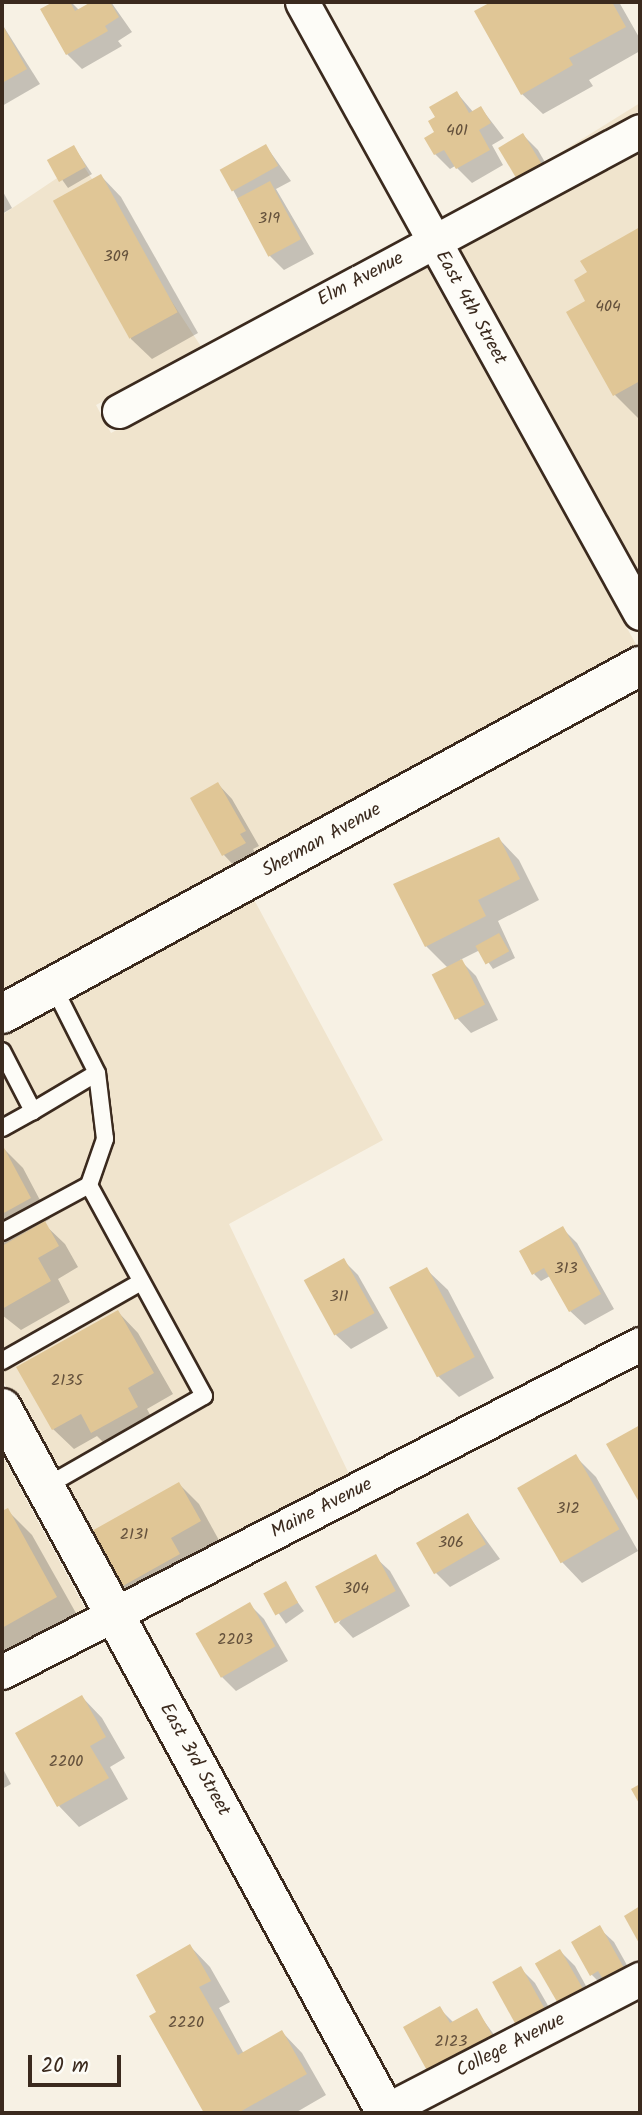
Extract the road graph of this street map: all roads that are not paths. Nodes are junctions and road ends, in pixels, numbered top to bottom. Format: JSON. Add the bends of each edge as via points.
{"nodes":[{"id":1,"x":303,"y":2,"type":"edge"},
{"id":2,"x":640,"y":131,"type":"edge"},
{"id":3,"x":433,"y":241,"type":"junction"},
{"id":4,"x":119,"y":411,"type":"dead end"},
{"id":5,"x":640,"y":613,"type":"edge"},
{"id":6,"x":640,"y":666,"type":"edge"},
{"id":7,"x":54,"y":988,"type":"junction"},
{"id":8,"x":2,"y":1014,"type":"edge"},
{"id":9,"x":2,"y":1051,"type":"edge"},
{"id":10,"x":97,"y":1073,"type":"junction"},
{"id":11,"x":33,"y":1111,"type":"junction"},
{"id":12,"x":2,"y":1128,"type":"edge"},
{"id":13,"x":89,"y":1185,"type":"junction"},
{"id":14,"x":2,"y":1232,"type":"edge"},
{"id":15,"x":141,"y":1282,"type":"junction"},
{"id":16,"x":640,"y":1344,"type":"edge"},
{"id":17,"x":2,"y":1361,"type":"edge"},
{"id":18,"x":2,"y":1408,"type":"edge"},
{"id":19,"x":45,"y":1487,"type":"junction"},
{"id":20,"x":115,"y":1616,"type":"junction"},
{"id":21,"x":2,"y":1672,"type":"edge"},
{"id":22,"x":640,"y":1979,"type":"edge"},
{"id":23,"x":384,"y":2113,"type":"edge"}],
"edges":[{"from":1,"to":3,"type":"street","name":"East 4th Street"},
{"from":2,"to":3,"type":"street","name":"Elm Avenue"},
{"from":3,"to":4,"type":"street","name":"Elm Avenue"},
{"from":3,"to":5,"type":"street","name":"East 4th Street"},
{"from":6,"to":7,"type":"street","name":"Sherman Avenue"},
{"from":7,"to":8,"type":"street","name":"Sherman Avenue"},
{"from":7,"to":10,"type":"lane"},
{"from":9,"to":11,"type":"lane"},
{"from":10,"to":11,"type":"lane"},
{"from":10,"to":13,"type":"lane","via":[[105,1139]]},
{"from":11,"to":12,"type":"lane"},
{"from":13,"to":14,"type":"lane"},
{"from":13,"to":15,"type":"lane"},
{"from":15,"to":17,"type":"lane"},
{"from":15,"to":19,"type":"lane","via":[[204,1396]]},
{"from":16,"to":20,"type":"street","name":"Maine Avenue"},
{"from":18,"to":19,"type":"street","name":"East 3rd Street"},
{"from":19,"to":20,"type":"street","name":"East 3rd Street"},
{"from":20,"to":21,"type":"street","name":"Maine Avenue"},
{"from":20,"to":23,"type":"street","name":"East 3rd Street"},
{"from":22,"to":23,"type":"street","name":"College Avenue"}]}
